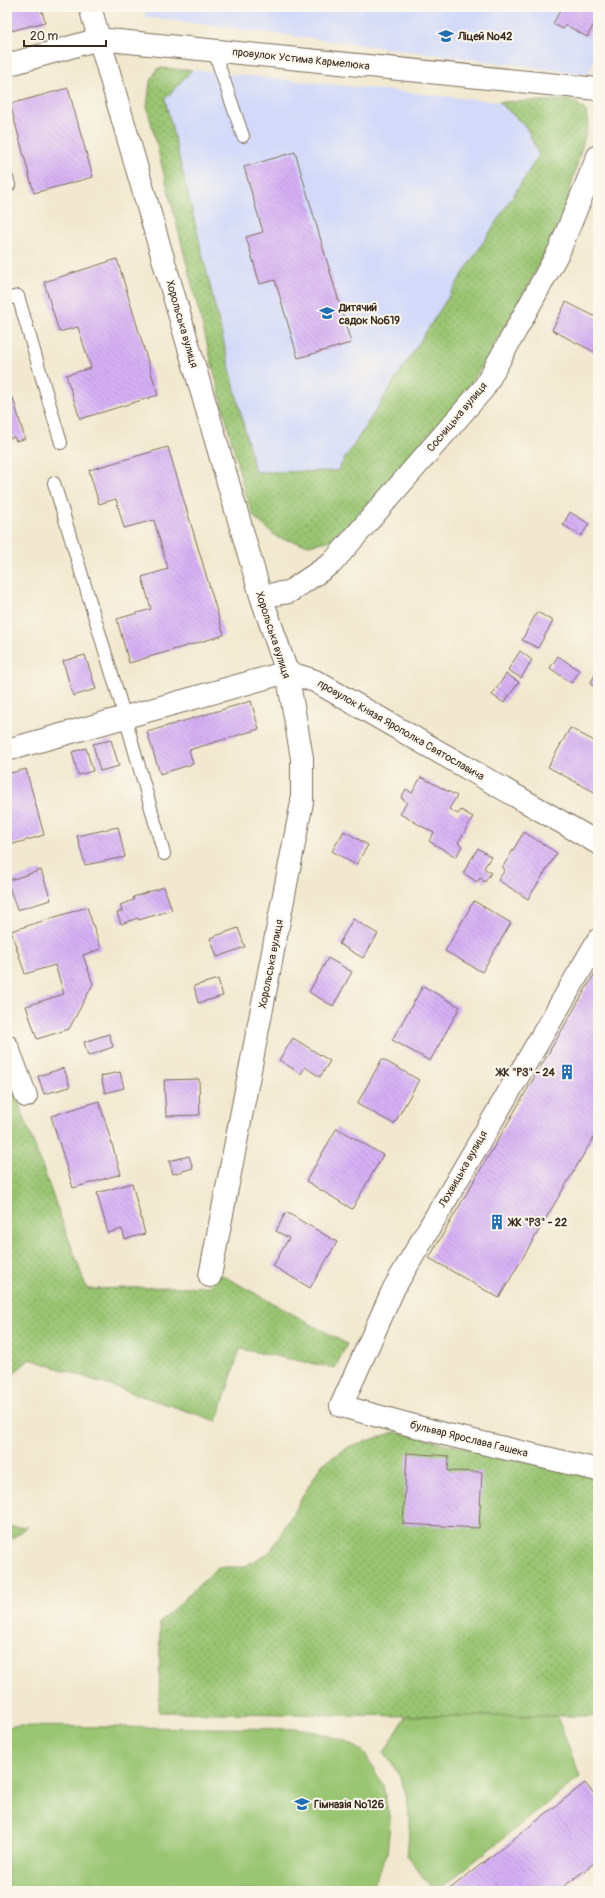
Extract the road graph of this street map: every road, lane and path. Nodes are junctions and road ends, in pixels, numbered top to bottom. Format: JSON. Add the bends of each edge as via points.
{"nodes":[{"id":1,"x":90,"y":7,"type":"edge"},
{"id":2,"x":99,"y":39,"type":"junction"},
{"id":3,"x":214,"y":51,"type":"junction"},
{"id":4,"x":7,"y":65,"type":"edge"},
{"id":5,"x":598,"y":89,"type":"edge"},
{"id":6,"x":243,"y":136,"type":"dead end"},
{"id":7,"x":598,"y":156,"type":"edge"},
{"id":8,"x":7,"y":299,"type":"edge"},
{"id":9,"x":61,"y":444,"type":"dead end"},
{"id":10,"x":54,"y":483,"type":"dead end"},
{"id":11,"x":261,"y":596,"type":"junction"},
{"id":12,"x":287,"y":672,"type":"junction"},
{"id":13,"x":125,"y":717,"type":"junction"},
{"id":14,"x":7,"y":750,"type":"edge"},
{"id":15,"x":598,"y":843,"type":"edge"},
{"id":16,"x":164,"y":854,"type":"dead end"},
{"id":17,"x":598,"y":940,"type":"edge"},
{"id":18,"x":7,"y":1046,"type":"edge"},
{"id":19,"x":26,"y":1096,"type":"dead end"},
{"id":20,"x":210,"y":1276,"type":"dead end"},
{"id":21,"x":341,"y":1406,"type":"joint"},
{"id":22,"x":598,"y":1470,"type":"edge"}],
"edges":[{"from":1,"to":2,"type":"street","name":"Хорольська вулиця"},
{"from":2,"to":3,"type":"street","name":"провулок Устима Кармелюка"},
{"from":2,"to":4,"type":"street","name":"провулок Устима Кармелюка"},
{"from":2,"to":11,"type":"street","name":"Хорольська вулиця"},
{"from":3,"to":5,"type":"street","name":"провулок Устима Кармелюка"},
{"from":3,"to":6,"type":"lane"},
{"from":7,"to":11,"type":"street","name":"Сосницька вулиця","via":[[559,251],[484,388],[332,563],[289,592]]},
{"from":8,"to":9,"type":"lane","via":[[18,296]]},
{"from":10,"to":13,"type":"lane"},
{"from":11,"to":12,"type":"street","name":"Хорольська вулиця"},
{"from":12,"to":13,"type":"street"},
{"from":12,"to":15,"type":"street","name":"провулок Князя Ярополка Святославича","via":[[315,681]]},
{"from":12,"to":20,"type":"street","name":"Хорольська вулиця","via":[[302,758],[302,802]]},
{"from":13,"to":14,"type":"street"},
{"from":13,"to":16,"type":"lane"},
{"from":17,"to":21,"type":"street","name":"Лохвицька вулиця","via":[[394,1288]]},
{"from":18,"to":19,"type":"street"},
{"from":21,"to":22,"type":"street","name":"бульвар Ярослава Гашека","via":[[444,1434]]}]}
